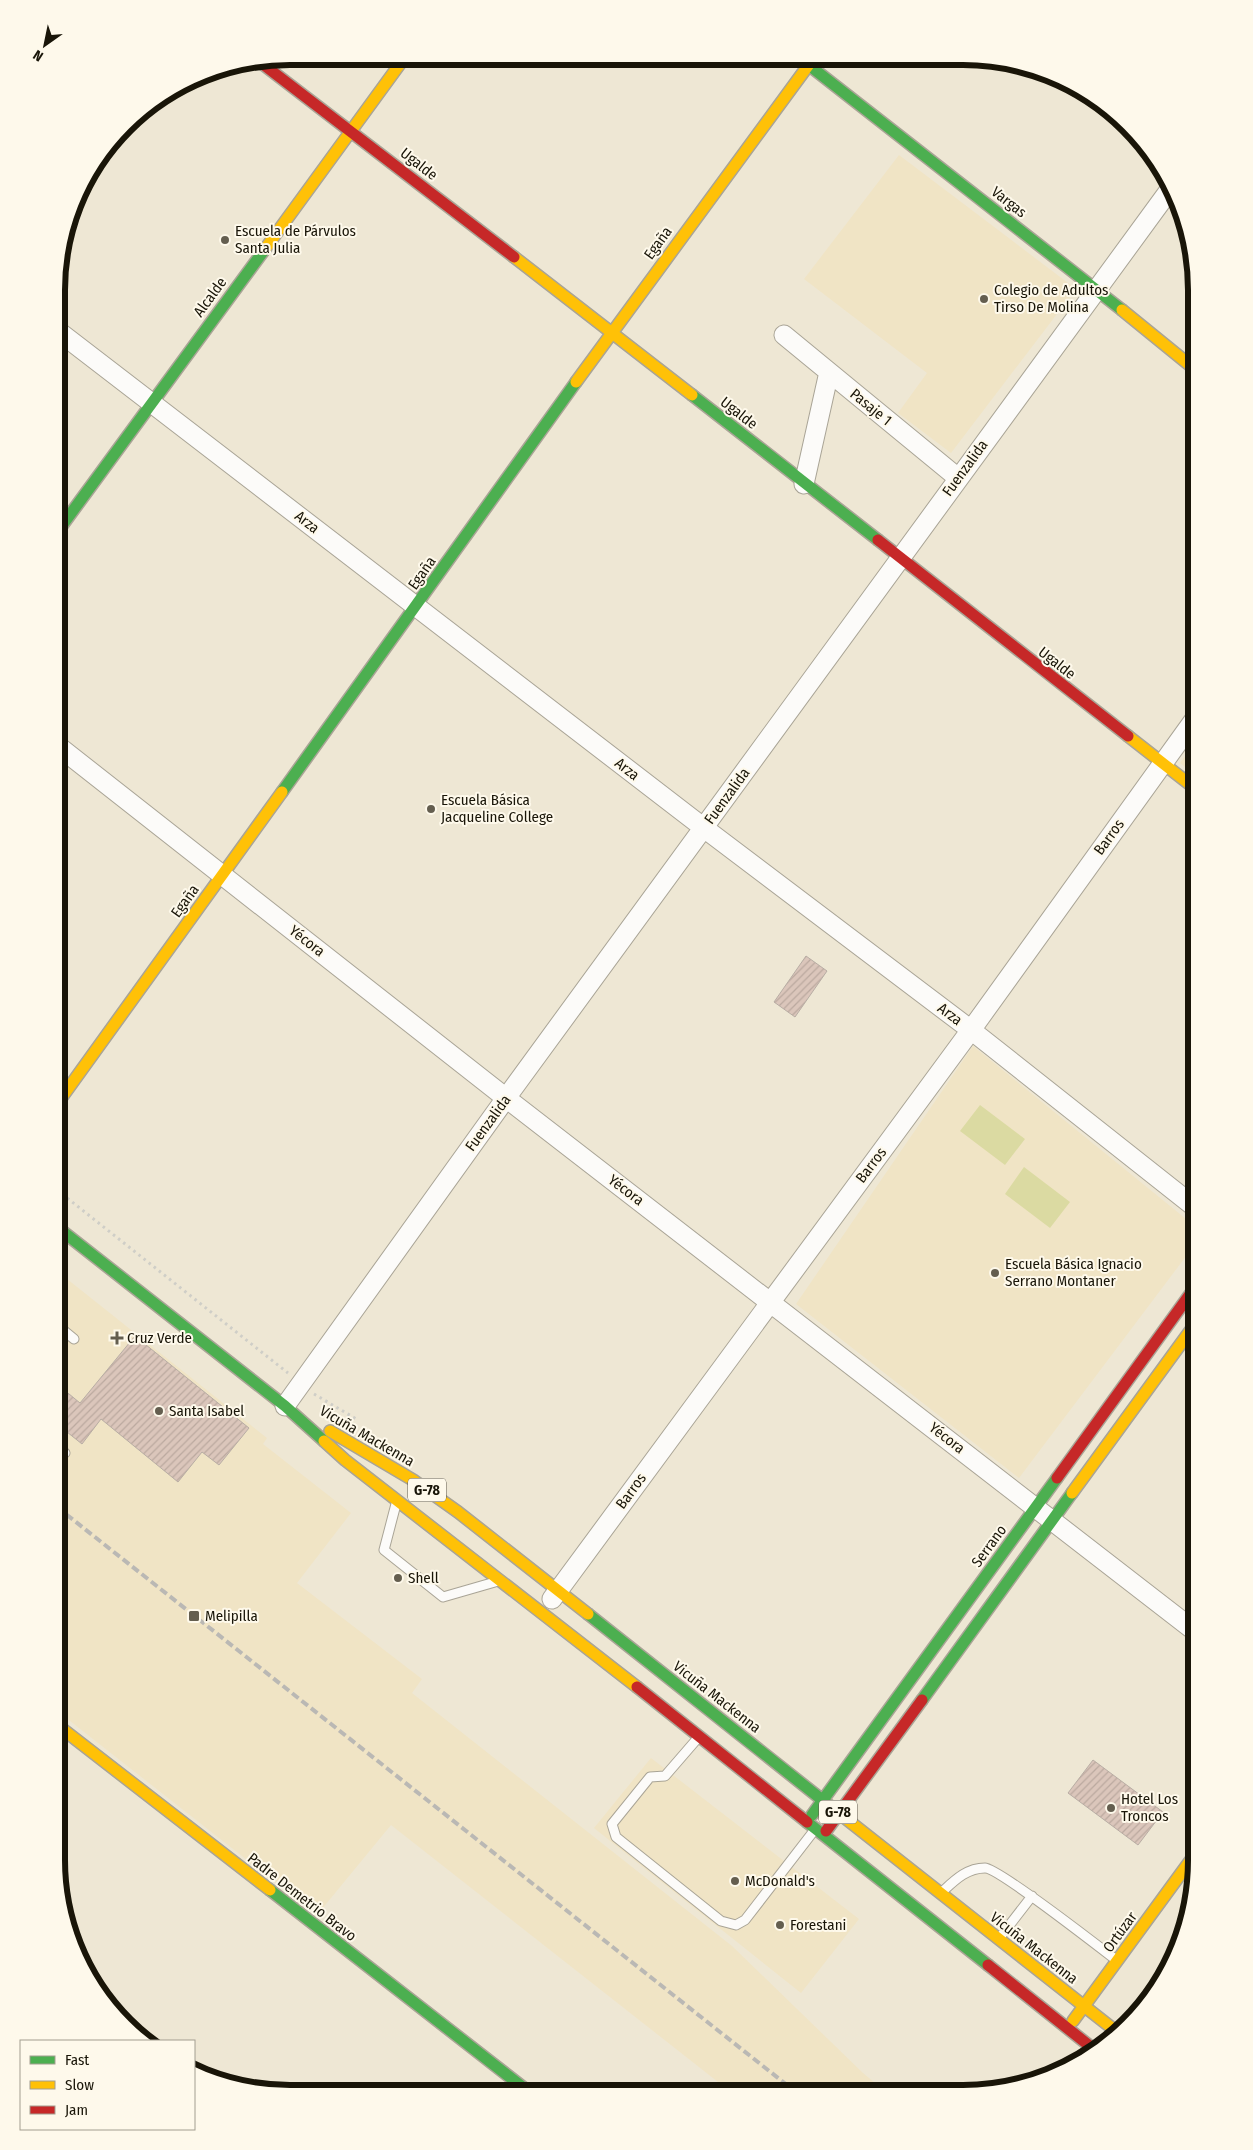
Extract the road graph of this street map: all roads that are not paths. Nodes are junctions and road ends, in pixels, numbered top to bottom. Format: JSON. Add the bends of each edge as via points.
{"nodes":[{"id":1,"x":399,"y":65,"type":"edge"},
{"id":2,"x":804,"y":65,"type":"edge"},
{"id":3,"x":812,"y":65,"type":"edge"},
{"id":4,"x":266,"y":66,"type":"edge"},
{"id":5,"x":351,"y":131,"type":"junction"},
{"id":6,"x":1167,"y":194,"type":"edge"},
{"id":7,"x":1096,"y":289,"type":"junction"},
{"id":8,"x":612,"y":332,"type":"junction"},
{"id":9,"x":65,"y":336,"type":"edge"},
{"id":10,"x":784,"y":336,"type":"dead end"},
{"id":11,"x":1188,"y":364,"type":"edge"},
{"id":12,"x":829,"y":372,"type":"junction"},
{"id":13,"x":152,"y":402,"type":"junction"},
{"id":14,"x":958,"y":478,"type":"junction"},
{"id":15,"x":804,"y":484,"type":"junction"},
{"id":16,"x":65,"y":521,"type":"edge"},
{"id":17,"x":899,"y":559,"type":"junction"},
{"id":18,"x":417,"y":606,"type":"junction"},
{"id":19,"x":1188,"y":728,"type":"edge"},
{"id":20,"x":65,"y":752,"type":"edge"},
{"id":21,"x":1162,"y":763,"type":"junction"},
{"id":22,"x":1188,"y":783,"type":"edge"},
{"id":23,"x":704,"y":828,"type":"junction"},
{"id":24,"x":222,"y":875,"type":"junction"},
{"id":25,"x":971,"y":1030,"type":"junction"},
{"id":26,"x":65,"y":1093,"type":"edge"},
{"id":27,"x":506,"y":1098,"type":"junction"},
{"id":28,"x":1188,"y":1202,"type":"edge"},
{"id":29,"x":65,"y":1234,"type":"edge"},
{"id":30,"x":1188,"y":1297,"type":"edge"},
{"id":31,"x":771,"y":1301,"type":"junction"},
{"id":32,"x":65,"y":1332,"type":"edge"},
{"id":33,"x":1188,"y":1334,"type":"edge"},
{"id":34,"x":74,"y":1339,"type":"dead end"},
{"id":35,"x":285,"y":1406,"type":"junction"},
{"id":36,"x":397,"y":1501,"type":"junction"},
{"id":37,"x":1036,"y":1507,"type":"junction"},
{"id":38,"x":1053,"y":1520,"type":"junction"},
{"id":39,"x":500,"y":1580,"type":"junction"},
{"id":40,"x":558,"y":1591,"type":"junction"},
{"id":41,"x":543,"y":1613,"type":"junction"},
{"id":42,"x":1188,"y":1626,"type":"edge"},
{"id":43,"x":65,"y":1731,"type":"edge"},
{"id":44,"x":699,"y":1737,"type":"junction"},
{"id":45,"x":823,"y":1800,"type":"junction"},
{"id":46,"x":840,"y":1813,"type":"junction"},
{"id":47,"x":814,"y":1830,"type":"junction"},
{"id":48,"x":1188,"y":1864,"type":"edge"},
{"id":49,"x":941,"y":1893,"type":"junction"},
{"id":50,"x":1032,"y":1896,"type":"junction"},
{"id":51,"x":998,"y":1940,"type":"junction"},
{"id":52,"x":1117,"y":1961,"type":"junction"},
{"id":53,"x":1084,"y":2006,"type":"junction"},
{"id":54,"x":1067,"y":2028,"type":"junction"},
{"id":55,"x":1112,"y":2028,"type":"edge"},
{"id":56,"x":1090,"y":2046,"type":"edge"},
{"id":57,"x":520,"y":2085,"type":"edge"}],
"edges":[{"from":1,"to":5,"type":"main road","name":"Alcalde"},
{"from":2,"to":8,"type":"main road","name":"Egaña"},
{"from":3,"to":7,"type":"main road","name":"Vargas"},
{"from":4,"to":5,"type":"main road","name":"Ugalde"},
{"from":5,"to":8,"type":"main road","name":"Ugalde"},
{"from":5,"to":13,"type":"main road","name":"Alcalde"},
{"from":6,"to":7,"type":"street","name":"Fuenzalida"},
{"from":7,"to":11,"type":"main road","name":"Vargas"},
{"from":7,"to":14,"type":"street","name":"Fuenzalida"},
{"from":8,"to":15,"type":"main road","name":"Ugalde"},
{"from":8,"to":18,"type":"main road","name":"Egaña"},
{"from":9,"to":13,"type":"street","name":"Arza"},
{"from":10,"to":12,"type":"street","name":"Pasaje 1"},
{"from":12,"to":14,"type":"street","name":"Pasaje 1"},
{"from":12,"to":15,"type":"street"},
{"from":13,"to":16,"type":"main road","name":"Alcalde"},
{"from":13,"to":18,"type":"street","name":"Arza"},
{"from":14,"to":17,"type":"street","name":"Fuenzalida"},
{"from":15,"to":17,"type":"main road","name":"Ugalde"},
{"from":17,"to":21,"type":"main road","name":"Ugalde"},
{"from":17,"to":23,"type":"street","name":"Fuenzalida"},
{"from":18,"to":23,"type":"street","name":"Arza"},
{"from":18,"to":24,"type":"main road","name":"Egaña"},
{"from":19,"to":21,"type":"street","name":"Barros"},
{"from":20,"to":24,"type":"street","name":"Yécora"},
{"from":21,"to":22,"type":"main road","name":"Ugalde"},
{"from":21,"to":25,"type":"street","name":"Barros"},
{"from":23,"to":25,"type":"street","name":"Arza"},
{"from":23,"to":27,"type":"street","name":"Fuenzalida"},
{"from":24,"to":26,"type":"main road","name":"Egaña"},
{"from":24,"to":27,"type":"street","name":"Yécora"},
{"from":25,"to":28,"type":"street","name":"Arza"},
{"from":25,"to":31,"type":"street","name":"Barros"},
{"from":27,"to":31,"type":"street","name":"Yécora"},
{"from":27,"to":35,"type":"street","name":"Fuenzalida"},
{"from":29,"to":35,"type":"main road","name":"Vicuña Mackenna","number":"G-78"},
{"from":30,"to":37,"type":"main road","name":"Serrano"},
{"from":31,"to":37,"type":"street","name":"Yécora"},
{"from":31,"to":40,"type":"street","name":"Barros"},
{"from":32,"to":34,"type":"lane"},
{"from":33,"to":38,"type":"main road"},
{"from":35,"to":36,"type":"main road","name":"Vicuña Mackenna","number":"G-78"},
{"from":35,"to":40,"type":"main road","name":"Vicuña Mackenna","number":"G-78","via":[[413,1480]]},
{"from":36,"to":39,"type":"main road","name":"Vicuña Mackenna","number":"G-78"},
{"from":36,"to":39,"type":"lane","via":[[384,1550],[443,1597]]},
{"from":37,"to":38,"type":"street","name":"Yécora"},
{"from":37,"to":45,"type":"main road","name":"Serrano"},
{"from":38,"to":42,"type":"street","name":"Yécora"},
{"from":38,"to":46,"type":"main road"},
{"from":39,"to":41,"type":"main road","name":"Vicuña Mackenna","number":"G-78"},
{"from":40,"to":41,"type":"street","name":"Barros"},
{"from":40,"to":45,"type":"main road","name":"Vicuña Mackenna","number":"G-78"},
{"from":41,"to":44,"type":"main road","name":"Vicuña Mackenna","number":"G-78"},
{"from":43,"to":57,"type":"main road","name":"Padre Demetrio Bravo"},
{"from":44,"to":47,"type":"main road","name":"Vicuña Mackenna","number":"G-78"},
{"from":44,"to":47,"type":"lane","via":[[665,1776],[650,1777],[612,1824],[616,1837],[721,1921],[736,1925],[745,1920]]},
{"from":45,"to":46,"type":"main road","name":"Vicuña Mackenna","number":"G-78"},
{"from":45,"to":47,"type":"main road","name":"Serrano"},
{"from":46,"to":47,"type":"main road"},
{"from":46,"to":49,"type":"main road","name":"Vicuña Mackenna","number":"G-78"},
{"from":47,"to":54,"type":"main road","name":"Vicuña Mackenna","number":"G-78"},
{"from":48,"to":52,"type":"main road","name":"Ortúzar"},
{"from":49,"to":50,"type":"lane","via":[[957,1878],[972,1870],[988,1868]]},
{"from":49,"to":51,"type":"main road","name":"Vicuña Mackenna","number":"G-78"},
{"from":50,"to":51,"type":"lane"},
{"from":50,"to":52,"type":"lane"},
{"from":51,"to":53,"type":"main road","name":"Vicuña Mackenna","number":"G-78"},
{"from":52,"to":53,"type":"main road","name":"Ortúzar"},
{"from":53,"to":54,"type":"main road","name":"Ortúzar"},
{"from":53,"to":55,"type":"main road","name":"Vicuña Mackenna","number":"G-78"},
{"from":54,"to":56,"type":"main road","name":"Vicuña Mackenna","number":"G-78"}]}
